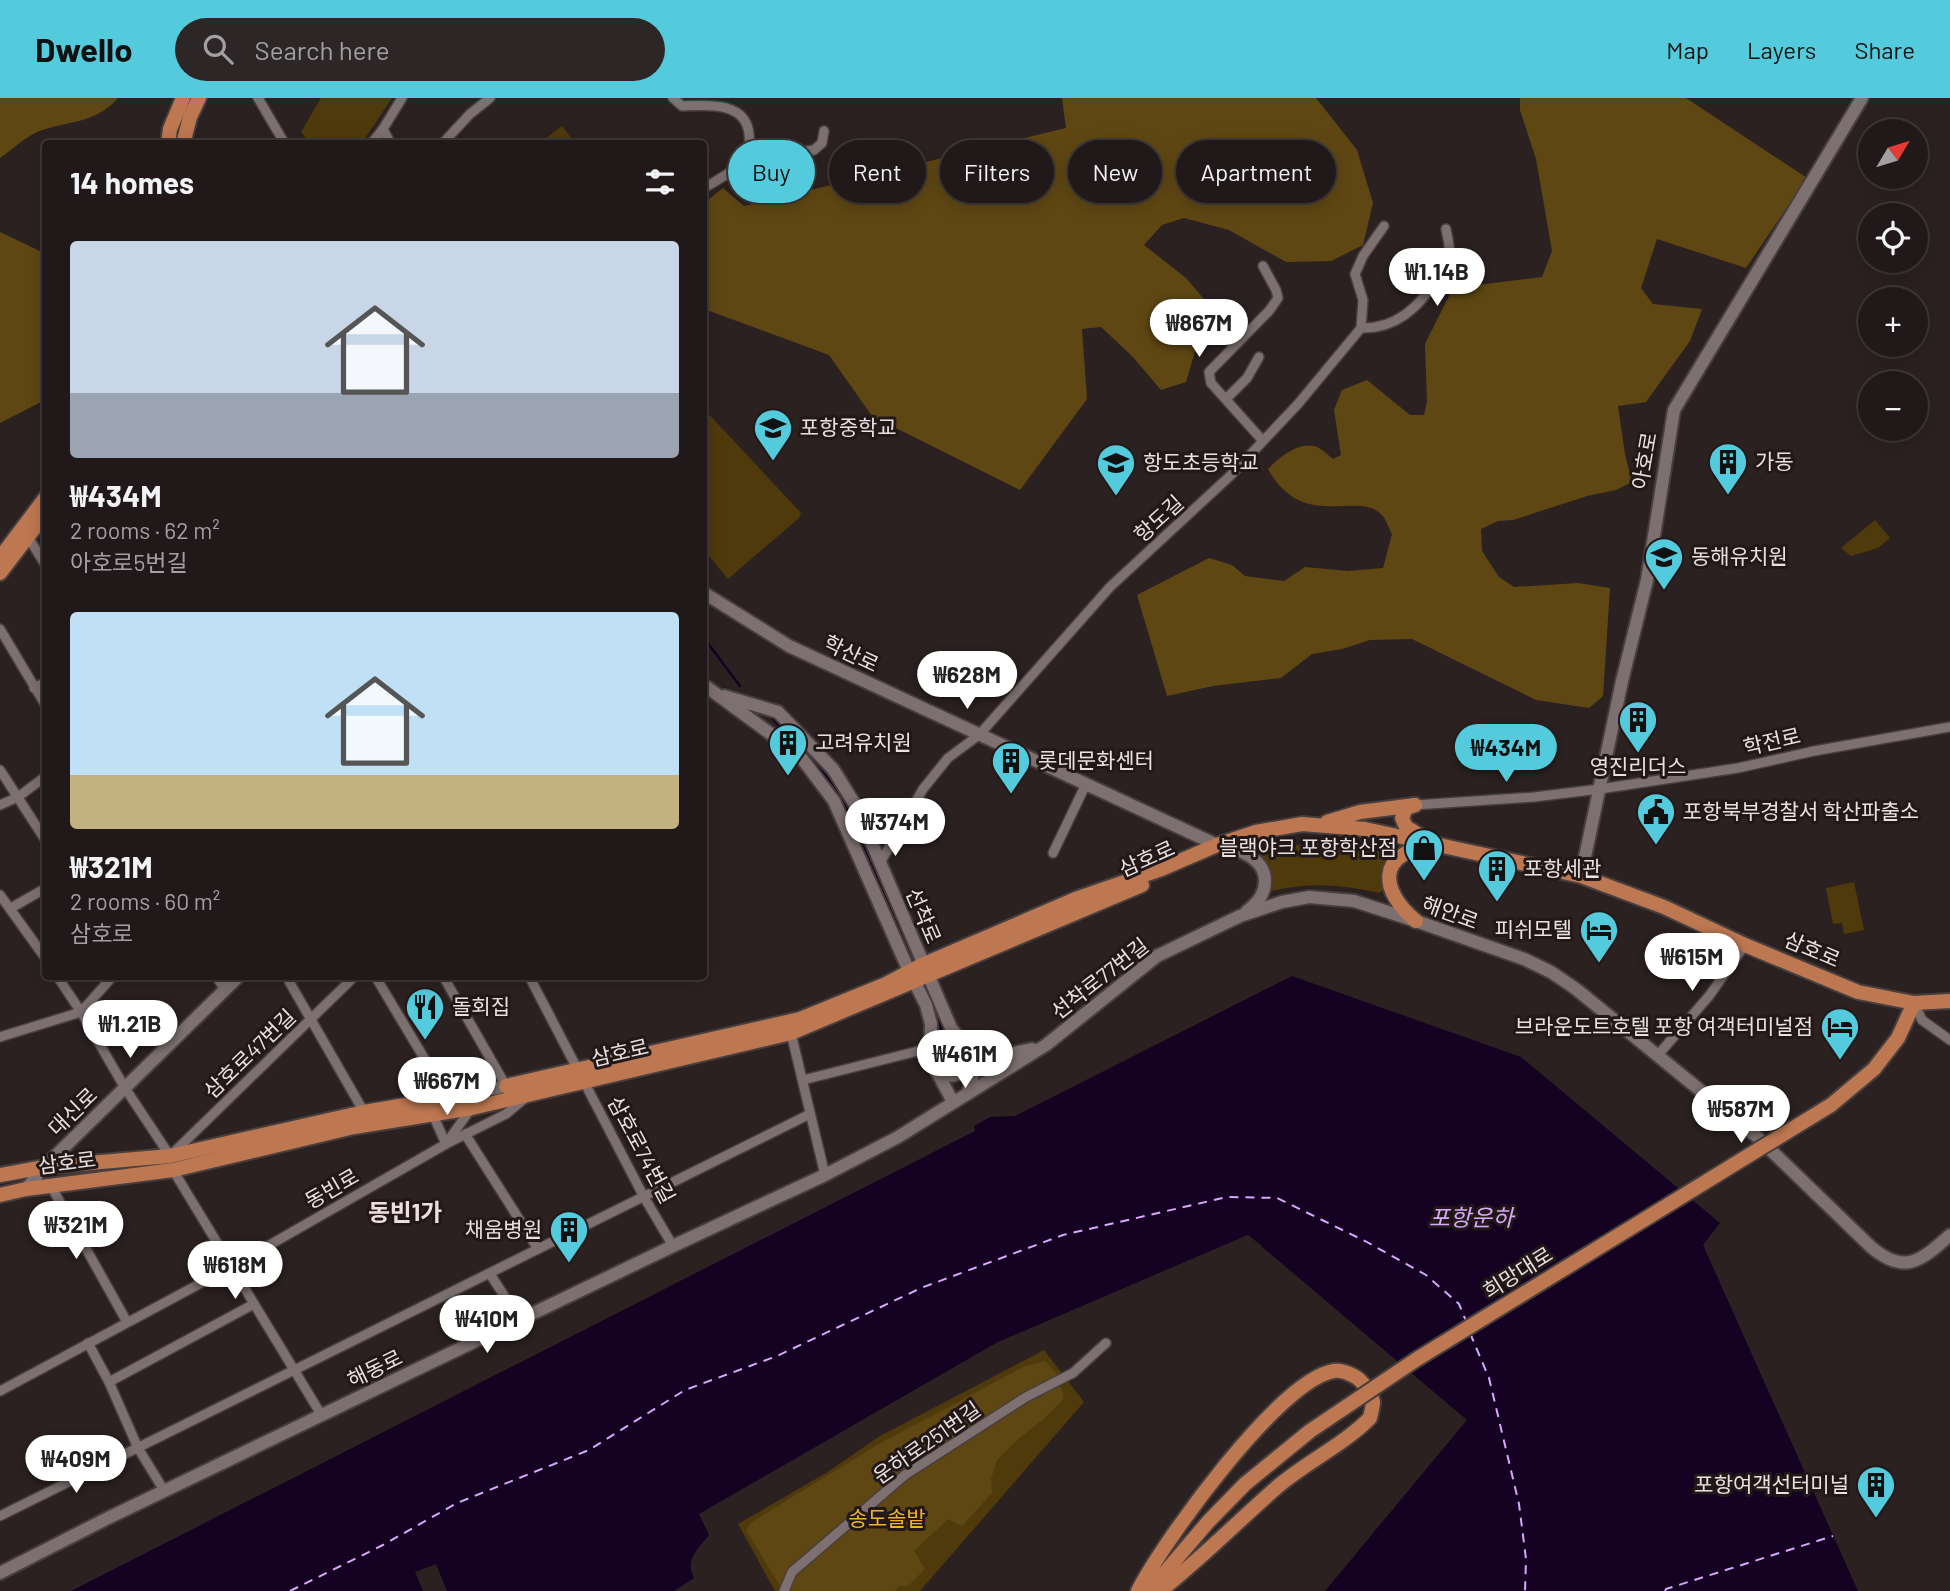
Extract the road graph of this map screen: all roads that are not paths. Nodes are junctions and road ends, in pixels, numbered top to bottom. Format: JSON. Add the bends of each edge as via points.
{"nodes":[{"id":1,"x":183,"y":98,"type":"edge"},
{"id":2,"x":199,"y":98,"type":"edge"},
{"id":3,"x":258,"y":98,"type":"edge"},
{"id":4,"x":402,"y":98,"type":"edge"},
{"id":5,"x":490,"y":98,"type":"edge"},
{"id":6,"x":673,"y":98,"type":"edge"},
{"id":7,"x":1862,"y":98,"type":"edge"},
{"id":8,"x":383,"y":130,"type":"junction"},
{"id":9,"x":824,"y":131,"type":"dead end"},
{"id":10,"x":169,"y":140,"type":"edge"},
{"id":11,"x":184,"y":140,"type":"edge"},
{"id":12,"x":283,"y":140,"type":"edge"},
{"id":13,"x":374,"y":140,"type":"edge"},
{"id":14,"x":389,"y":140,"type":"edge"},
{"id":15,"x":446,"y":140,"type":"edge"},
{"id":16,"x":749,"y":140,"type":"edge"},
{"id":17,"x":815,"y":149,"type":"edge"},
{"id":18,"x":728,"y":171,"type":"edge"},
{"id":19,"x":707,"y":186,"type":"edge"},
{"id":20,"x":1384,"y":226,"type":"dead end"},
{"id":21,"x":1446,"y":229,"type":"dead end"},
{"id":22,"x":1263,"y":266,"type":"dead end"},
{"id":23,"x":1361,"y":328,"type":"junction"},
{"id":24,"x":1259,"y":357,"type":"dead end"},
{"id":25,"x":1226,"y":400,"type":"junction"},
{"id":26,"x":1263,"y":441,"type":"junction"},
{"id":27,"x":42,"y":502,"type":"edge"},
{"id":28,"x":42,"y":519,"type":"edge"},
{"id":29,"x":27,"y":537,"type":"junction"},
{"id":30,"x":0,"y":558,"type":"edge"},
{"id":31,"x":42,"y":560,"type":"edge"},
{"id":32,"x":0,"y":573,"type":"edge"},
{"id":33,"x":707,"y":595,"type":"edge"},
{"id":34,"x":0,"y":629,"type":"edge"},
{"id":35,"x":42,"y":684,"type":"edge"},
{"id":36,"x":707,"y":687,"type":"edge"},
{"id":37,"x":34,"y":688,"type":"junction"},
{"id":38,"x":717,"y":694,"type":"junction"},
{"id":39,"x":42,"y":700,"type":"edge"},
{"id":40,"x":1950,"y":727,"type":"edge"},
{"id":41,"x":979,"y":735,"type":"junction"},
{"id":42,"x":0,"y":770,"type":"edge"},
{"id":43,"x":42,"y":779,"type":"edge"},
{"id":44,"x":1086,"y":784,"type":"junction"},
{"id":45,"x":1600,"y":789,"type":"junction"},
{"id":46,"x":18,"y":797,"type":"junction"},
{"id":47,"x":0,"y":805,"type":"edge"},
{"id":48,"x":1415,"y":805,"type":"junction"},
{"id":49,"x":1321,"y":824,"type":"junction"},
{"id":50,"x":42,"y":835,"type":"edge"},
{"id":51,"x":1217,"y":845,"type":"junction"},
{"id":52,"x":1439,"y":845,"type":"junction"},
{"id":53,"x":1053,"y":853,"type":"dead end"},
{"id":54,"x":880,"y":863,"type":"junction"},
{"id":55,"x":1581,"y":876,"type":"junction"},
{"id":56,"x":42,"y":890,"type":"edge"},
{"id":57,"x":0,"y":895,"type":"edge"},
{"id":58,"x":11,"y":908,"type":"junction"},
{"id":59,"x":1240,"y":916,"type":"junction"},
{"id":60,"x":1416,"y":920,"type":"junction"},
{"id":61,"x":1745,"y":945,"type":"junction"},
{"id":62,"x":42,"y":953,"type":"edge"},
{"id":63,"x":918,"y":973,"type":"junction"},
{"id":64,"x":60,"y":980,"type":"edge"},
{"id":65,"x":109,"y":980,"type":"edge"},
{"id":66,"x":219,"y":980,"type":"edge"},
{"id":67,"x":235,"y":980,"type":"edge"},
{"id":68,"x":288,"y":980,"type":"edge"},
{"id":69,"x":351,"y":980,"type":"edge"},
{"id":70,"x":376,"y":980,"type":"edge"},
{"id":71,"x":445,"y":980,"type":"edge"},
{"id":72,"x":531,"y":980,"type":"edge"},
{"id":73,"x":225,"y":990,"type":"junction"},
{"id":74,"x":1950,"y":1001,"type":"edge"},
{"id":75,"x":1914,"y":1003,"type":"junction"},
{"id":76,"x":81,"y":1012,"type":"junction"},
{"id":77,"x":311,"y":1019,"type":"junction"},
{"id":78,"x":791,"y":1033,"type":"junction"},
{"id":79,"x":0,"y":1037,"type":"edge"},
{"id":80,"x":1950,"y":1040,"type":"edge"},
{"id":81,"x":964,"y":1045,"type":"junction"},
{"id":82,"x":1046,"y":1045,"type":"junction"},
{"id":83,"x":930,"y":1048,"type":"junction"},
{"id":84,"x":1658,"y":1055,"type":"junction"},
{"id":85,"x":970,"y":1057,"type":"junction"},
{"id":86,"x":937,"y":1072,"type":"junction"},
{"id":87,"x":582,"y":1076,"type":"junction"},
{"id":88,"x":803,"y":1080,"type":"junction"},
{"id":89,"x":506,"y":1086,"type":"junction"},
{"id":90,"x":125,"y":1088,"type":"junction"},
{"id":91,"x":968,"y":1093,"type":"junction"},
{"id":92,"x":529,"y":1095,"type":"junction"},
{"id":93,"x":448,"y":1098,"type":"junction"},
{"id":94,"x":471,"y":1101,"type":"junction"},
{"id":95,"x":953,"y":1102,"type":"junction"},
{"id":96,"x":365,"y":1112,"type":"junction"},
{"id":97,"x":810,"y":1114,"type":"junction"},
{"id":98,"x":433,"y":1115,"type":"junction"},
{"id":99,"x":465,"y":1134,"type":"junction"},
{"id":100,"x":446,"y":1144,"type":"junction"},
{"id":101,"x":172,"y":1163,"type":"junction"},
{"id":102,"x":44,"y":1167,"type":"junction"},
{"id":103,"x":0,"y":1175,"type":"edge"},
{"id":104,"x":825,"y":1175,"type":"junction"},
{"id":105,"x":51,"y":1186,"type":"junction"},
{"id":106,"x":26,"y":1189,"type":"junction"},
{"id":107,"x":0,"y":1195,"type":"edge"},
{"id":108,"x":644,"y":1197,"type":"junction"},
{"id":109,"x":1950,"y":1235,"type":"edge"},
{"id":110,"x":673,"y":1246,"type":"junction"},
{"id":111,"x":538,"y":1249,"type":"junction"},
{"id":112,"x":231,"y":1267,"type":"junction"},
{"id":113,"x":490,"y":1274,"type":"junction"},
{"id":114,"x":254,"y":1304,"type":"junction"},
{"id":115,"x":520,"y":1320,"type":"junction"},
{"id":116,"x":127,"y":1322,"type":"junction"},
{"id":117,"x":88,"y":1343,"type":"junction"},
{"id":118,"x":1107,"y":1343,"type":"dead end"},
{"id":119,"x":294,"y":1370,"type":"junction"},
{"id":120,"x":109,"y":1382,"type":"junction"},
{"id":121,"x":0,"y":1391,"type":"edge"},
{"id":122,"x":322,"y":1416,"type":"junction"},
{"id":123,"x":138,"y":1448,"type":"junction"},
{"id":124,"x":165,"y":1492,"type":"junction"},
{"id":125,"x":0,"y":1516,"type":"edge"},
{"id":126,"x":0,"y":1573,"type":"edge"},
{"id":127,"x":784,"y":1591,"type":"edge"},
{"id":128,"x":1138,"y":1591,"type":"edge"},
{"id":129,"x":1149,"y":1591,"type":"edge"},
{"id":130,"x":1160,"y":1591,"type":"edge"}],
"edges":[{"from":1,"to":10,"type":"main road"},
{"from":2,"to":11,"type":"main road"},
{"from":3,"to":12,"type":"street"},
{"from":4,"to":8,"type":"street"},
{"from":5,"to":15,"type":"street"},
{"from":6,"to":16,"type":"street","via":[[682,106],[724,106],[736,112],[744,119]]},
{"from":7,"to":45,"type":"street","name":"아호로","via":[[1674,410],[1647,580]]},
{"from":8,"to":13,"type":"street"},
{"from":8,"to":14,"type":"street"},
{"from":9,"to":17,"type":"street","via":[[822,143]]},
{"from":18,"to":19,"type":"street"},
{"from":20,"to":23,"type":"street","via":[[1355,274],[1363,300]]},
{"from":21,"to":23,"type":"street","via":[[1449,250],[1426,298],[1398,321],[1377,329]]},
{"from":22,"to":25,"type":"street","via":[[1278,298],[1209,372],[1211,383]]},
{"from":23,"to":26,"type":"street","name":"항도길"},
{"from":24,"to":25,"type":"street"},
{"from":25,"to":26,"type":"street"},
{"from":26,"to":41,"type":"street","name":"항도길","via":[[1110,587]]},
{"from":27,"to":30,"type":"main road"},
{"from":28,"to":29,"type":"main road"},
{"from":29,"to":31,"type":"street"},
{"from":29,"to":32,"type":"main road"},
{"from":33,"to":41,"type":"street","name":"학산로","via":[[789,646]]},
{"from":34,"to":37,"type":"street"},
{"from":35,"to":37,"type":"street"},
{"from":36,"to":38,"type":"street","name":"선착로"},
{"from":37,"to":39,"type":"street"},
{"from":38,"to":54,"type":"street","name":"선착로","via":[[778,712],[803,735],[856,806]]},
{"from":38,"to":63,"type":"street","name":"선착로","via":[[790,748],[834,801]]},
{"from":40,"to":45,"type":"street","name":"학전로"},
{"from":41,"to":44,"type":"street","name":"학산로"},
{"from":41,"to":54,"type":"street","name":"항도길","via":[[947,758],[923,789]]},
{"from":42,"to":46,"type":"street"},
{"from":43,"to":46,"type":"street"},
{"from":44,"to":51,"type":"street","name":"학산로"},
{"from":44,"to":53,"type":"street"},
{"from":45,"to":48,"type":"street","name":"학전로"},
{"from":45,"to":55,"type":"street","name":"아호로"},
{"from":46,"to":47,"type":"street"},
{"from":46,"to":50,"type":"street"},
{"from":48,"to":49,"type":"main road","via":[[1360,812]]},
{"from":48,"to":52,"type":"main road","via":[[1403,813],[1403,823]]},
{"from":49,"to":51,"type":"main road","name":"삼호로","via":[[1265,830]]},
{"from":49,"to":52,"type":"main road","name":"삼호로"},
{"from":51,"to":59,"type":"street","name":"학산로","via":[[1244,852],[1264,872],[1262,896]]},
{"from":51,"to":63,"type":"main road","name":"삼호로","via":[[1078,898]]},
{"from":52,"to":55,"type":"main road","name":"삼호로"},
{"from":52,"to":60,"type":"main road","via":[[1406,853],[1389,870],[1394,896]]},
{"from":54,"to":63,"type":"street","name":"선착로"},
{"from":55,"to":61,"type":"main road","name":"삼호로","via":[[1664,907]]},
{"from":56,"to":58,"type":"street"},
{"from":57,"to":58,"type":"street"},
{"from":58,"to":62,"type":"street"},
{"from":59,"to":60,"type":"street","name":"해안로","via":[[1316,897],[1354,901]]},
{"from":59,"to":82,"type":"street","name":"선착로77번길","via":[[1157,956]]},
{"from":60,"to":84,"type":"street","name":"해안로","via":[[1551,972]]},
{"from":61,"to":75,"type":"main road","name":"삼호로","via":[[1858,992]]},
{"from":61,"to":84,"type":"street"},
{"from":63,"to":78,"type":"main road","name":"삼호로"},
{"from":63,"to":81,"type":"street","name":"선착로"},
{"from":63,"to":83,"type":"street","name":"선착로","via":[[931,1024]]},
{"from":63,"to":87,"type":"main road","name":"삼호로","via":[[800,1019]]},
{"from":64,"to":76,"type":"street"},
{"from":65,"to":76,"type":"street"},
{"from":66,"to":73,"type":"street"},
{"from":67,"to":73,"type":"street","name":"대신로"},
{"from":68,"to":77,"type":"street"},
{"from":69,"to":77,"type":"street","name":"삼호로47번길"},
{"from":70,"to":93,"type":"street"},
{"from":71,"to":89,"type":"street"},
{"from":72,"to":87,"type":"street","name":"삼호로74번길"},
{"from":73,"to":90,"type":"street","name":"대신로"},
{"from":74,"to":75,"type":"main road","name":"삼호로"},
{"from":75,"to":80,"type":"street","via":[[1922,1020]]},
{"from":75,"to":129,"type":"main road","name":"희망대로","bridge":true,"via":[[1898,1038],[1874,1069],[1831,1105],[1361,1395],[1273,1459],[1208,1521]]},
{"from":76,"to":79,"type":"street"},
{"from":76,"to":90,"type":"street"},
{"from":77,"to":96,"type":"street"},
{"from":77,"to":101,"type":"street","name":"삼호로47번길"},
{"from":78,"to":87,"type":"main road","name":"삼호로"},
{"from":78,"to":88,"type":"street"},
{"from":81,"to":82,"type":"street","via":[[991,1058]]},
{"from":81,"to":85,"type":"street","name":"선착로"},
{"from":82,"to":91,"type":"street","name":"선착로77번길"},
{"from":83,"to":86,"type":"street","name":"선착로"},
{"from":83,"to":88,"type":"street"},
{"from":84,"to":109,"type":"street","name":"해안로","via":[[1755,1135],[1887,1259],[1903,1264],[1916,1261]]},
{"from":85,"to":86,"type":"street","via":[[961,1074]]},
{"from":85,"to":91,"type":"street","name":"선착로","via":[[975,1071]]},
{"from":86,"to":95,"type":"street","name":"선착로"},
{"from":87,"to":89,"type":"main road","name":"삼호로"},
{"from":87,"to":92,"type":"main road","name":"삼호로"},
{"from":87,"to":108,"type":"street","name":"삼호로74번길"},
{"from":88,"to":97,"type":"street"},
{"from":89,"to":94,"type":"street","name":"삼호로"},
{"from":90,"to":101,"type":"street"},
{"from":90,"to":102,"type":"street","name":"대신로"},
{"from":91,"to":95,"type":"street","name":"선착로77번길"},
{"from":92,"to":94,"type":"main road","name":"삼호로"},
{"from":92,"to":99,"type":"street","via":[[506,1114]]},
{"from":93,"to":94,"type":"main road","name":"삼호로"},
{"from":93,"to":96,"type":"main road","name":"삼호로"},
{"from":94,"to":98,"type":"main road","name":"삼호로"},
{"from":94,"to":100,"type":"street","name":"동빈로"},
{"from":95,"to":104,"type":"street","name":"해동로"},
{"from":96,"to":101,"type":"main road","name":"삼호로"},
{"from":97,"to":104,"type":"street"},
{"from":97,"to":108,"type":"street"},
{"from":98,"to":100,"type":"street"},
{"from":98,"to":101,"type":"main road","name":"삼호로"},
{"from":99,"to":100,"type":"street"},
{"from":99,"to":111,"type":"street"},
{"from":100,"to":112,"type":"street","name":"동빈로"},
{"from":101,"to":102,"type":"main road","name":"삼호로"},
{"from":101,"to":105,"type":"main road","name":"삼호로"},
{"from":101,"to":112,"type":"street"},
{"from":102,"to":103,"type":"main road","name":"삼호로"},
{"from":102,"to":106,"type":"street","name":"대신로"},
{"from":104,"to":110,"type":"street","name":"해동로"},
{"from":105,"to":106,"type":"main road","name":"삼호로"},
{"from":105,"to":116,"type":"street"},
{"from":106,"to":107,"type":"main road","name":"삼호로"},
{"from":108,"to":110,"type":"street","name":"삼호로74번길"},
{"from":108,"to":111,"type":"street"},
{"from":110,"to":115,"type":"street","name":"해동로"},
{"from":111,"to":113,"type":"street"},
{"from":112,"to":114,"type":"street"},
{"from":112,"to":116,"type":"street","name":"동빈로"},
{"from":113,"to":115,"type":"street"},
{"from":113,"to":119,"type":"street"},
{"from":114,"to":119,"type":"street"},
{"from":114,"to":120,"type":"street"},
{"from":115,"to":122,"type":"street","name":"해동로"},
{"from":116,"to":117,"type":"street","name":"동빈로"},
{"from":117,"to":120,"type":"street"},
{"from":117,"to":121,"type":"street","name":"동빈로"},
{"from":118,"to":127,"type":"street","name":"운하로251번길","via":[[1073,1373],[1026,1397],[905,1475],[792,1572]]},
{"from":119,"to":122,"type":"street"},
{"from":119,"to":123,"type":"street"},
{"from":120,"to":123,"type":"street"},
{"from":122,"to":124,"type":"street","name":"해동로"},
{"from":123,"to":124,"type":"street"},
{"from":123,"to":125,"type":"street"},
{"from":124,"to":126,"type":"street","name":"해동로"},
{"from":128,"to":130,"type":"main road","via":[[1196,1503],[1268,1417],[1320,1376],[1343,1371],[1359,1379],[1373,1402],[1370,1418],[1340,1445],[1278,1486]]}]}
